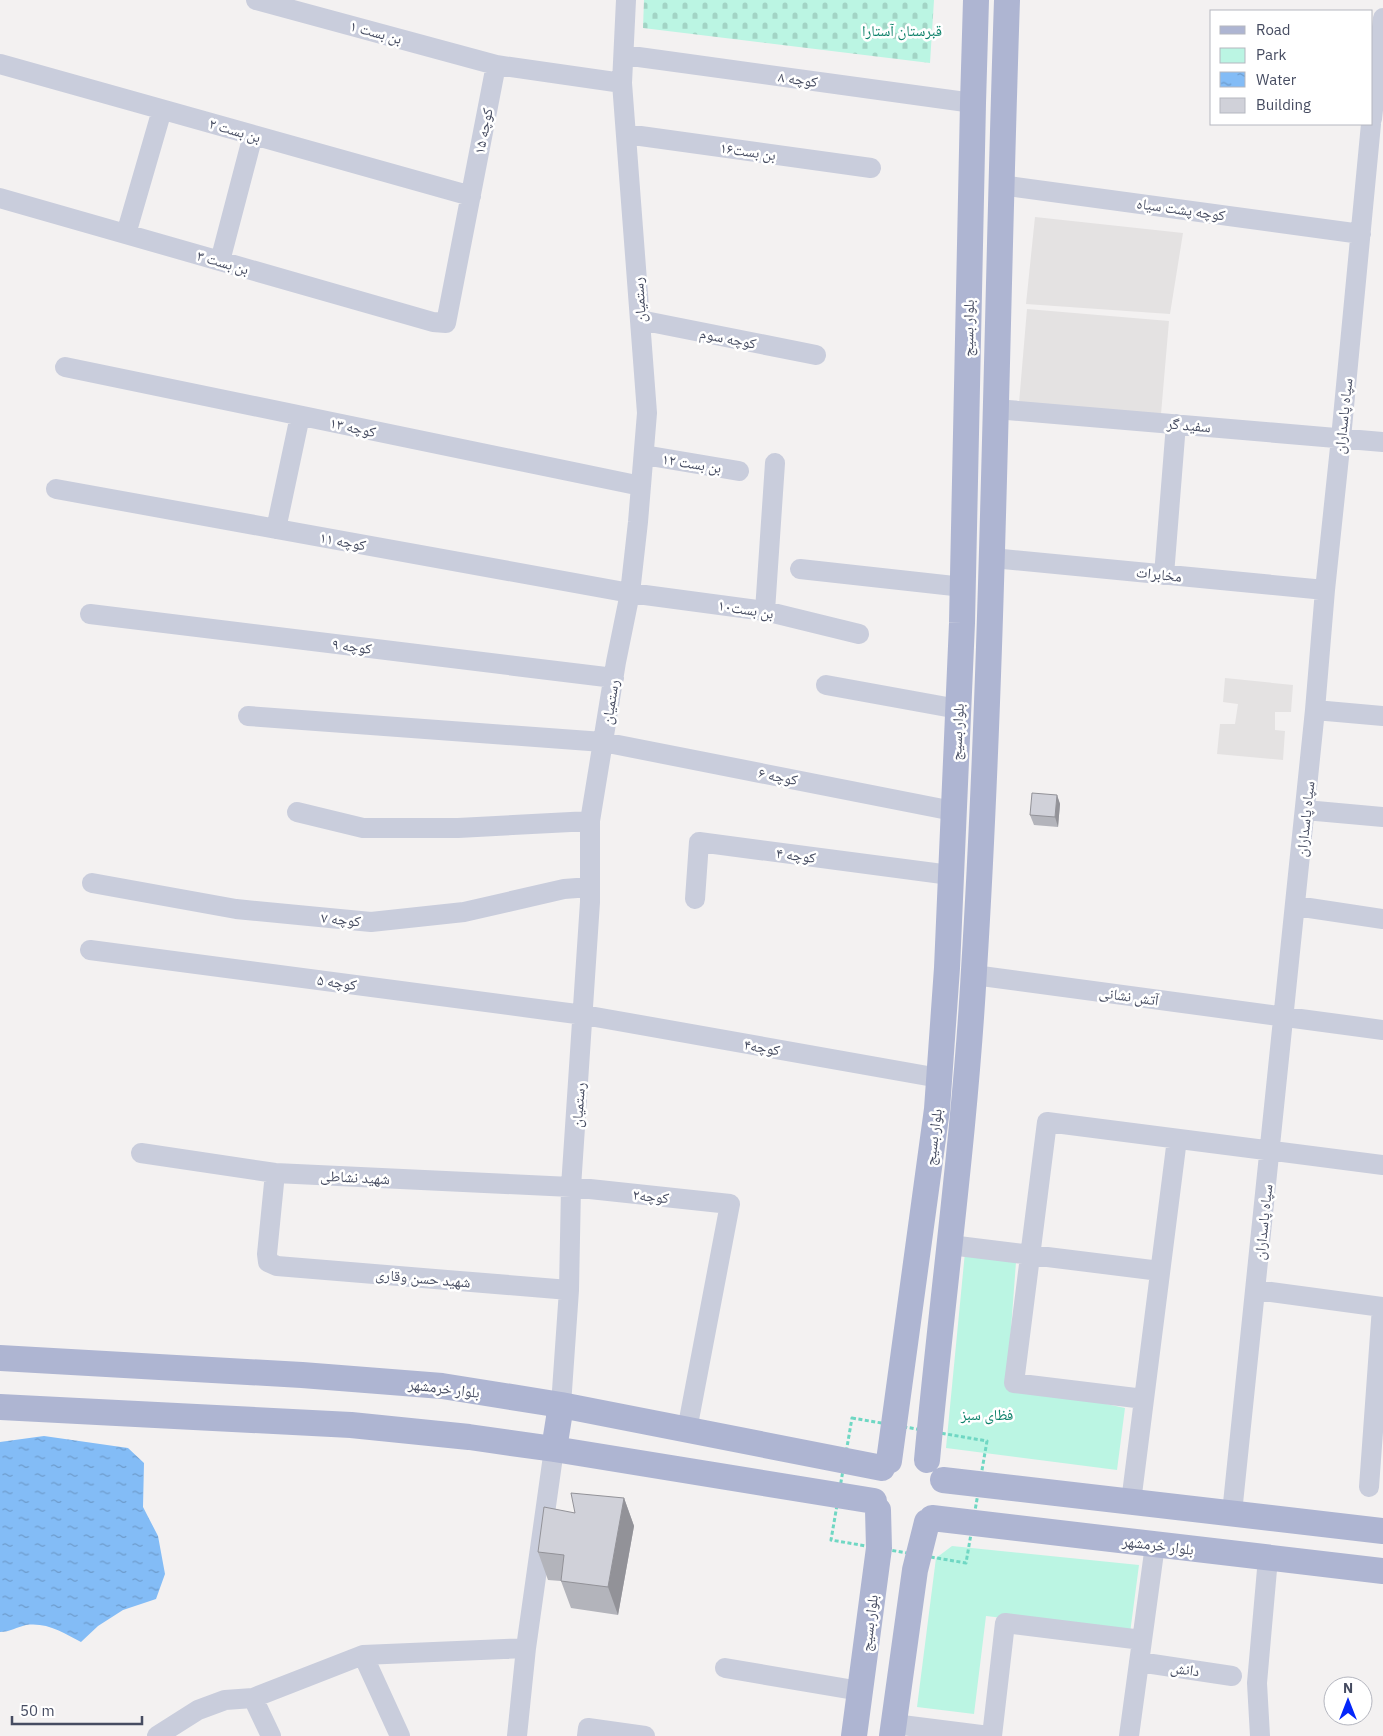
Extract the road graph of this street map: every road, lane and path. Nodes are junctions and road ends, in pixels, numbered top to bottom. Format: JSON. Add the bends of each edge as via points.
{"nodes":[{"id":1,"x":256,"y":0,"type":"edge"},
{"id":2,"x":626,"y":0,"type":"edge"},
{"id":3,"x":976,"y":0,"type":"edge"},
{"id":4,"x":1007,"y":0,"type":"edge"},
{"id":5,"x":1383,"y":22,"type":"edge"},
{"id":6,"x":624,"y":55,"type":"junction"},
{"id":7,"x":0,"y":64,"type":"edge"},
{"id":8,"x":496,"y":65,"type":"junction"},
{"id":9,"x":622,"y":82,"type":"junction"},
{"id":10,"x":973,"y":103,"type":"junction"},
{"id":11,"x":162,"y":110,"type":"junction"},
{"id":12,"x":1373,"y":110,"type":"edge"},
{"id":13,"x":1371,"y":125,"type":"edge"},
{"id":14,"x":626,"y":134,"type":"junction"},
{"id":15,"x":253,"y":135,"type":"junction"},
{"id":16,"x":1376,"y":154,"type":"edge"},
{"id":17,"x":871,"y":168,"type":"dead end"},
{"id":18,"x":1001,"y":185,"type":"junction"},
{"id":19,"x":471,"y":196,"type":"junction"},
{"id":20,"x":0,"y":198,"type":"edge"},
{"id":21,"x":126,"y":234,"type":"junction"},
{"id":22,"x":1361,"y":234,"type":"junction"},
{"id":23,"x":220,"y":261,"type":"junction"},
{"id":24,"x":640,"y":320,"type":"junction"},
{"id":25,"x":446,"y":323,"type":"joint"},
{"id":26,"x":816,"y":355,"type":"dead end"},
{"id":27,"x":65,"y":367,"type":"dead end"},
{"id":28,"x":966,"y":407,"type":"junction"},
{"id":29,"x":996,"y":409,"type":"junction"},
{"id":30,"x":300,"y":416,"type":"junction"},
{"id":31,"x":1176,"y":424,"type":"junction"},
{"id":32,"x":1341,"y":438,"type":"junction"},
{"id":33,"x":1383,"y":442,"type":"edge"},
{"id":34,"x":644,"y":455,"type":"junction"},
{"id":35,"x":775,"y":463,"type":"dead end"},
{"id":36,"x":739,"y":470,"type":"dead end"},
{"id":37,"x":642,"y":486,"type":"junction"},
{"id":38,"x":56,"y":489,"type":"dead end"},
{"id":39,"x":276,"y":529,"type":"junction"},
{"id":40,"x":992,"y":558,"type":"junction"},
{"id":41,"x":800,"y":569,"type":"dead end"},
{"id":42,"x":1164,"y":574,"type":"junction"},
{"id":43,"x":963,"y":587,"type":"junction"},
{"id":44,"x":1325,"y":590,"type":"junction"},
{"id":45,"x":630,"y":593,"type":"junction"},
{"id":46,"x":765,"y":611,"type":"junction"},
{"id":47,"x":90,"y":614,"type":"dead end"},
{"id":48,"x":860,"y":634,"type":"dead end"},
{"id":49,"x":614,"y":678,"type":"junction"},
{"id":50,"x":826,"y":685,"type":"dead end"},
{"id":51,"x":958,"y":709,"type":"junction"},
{"id":52,"x":1316,"y":710,"type":"junction"},
{"id":53,"x":248,"y":716,"type":"dead end"},
{"id":54,"x":1383,"y":716,"type":"edge"},
{"id":55,"x":603,"y":742,"type":"junction"},
{"id":56,"x":1306,"y":810,"type":"junction"},
{"id":57,"x":953,"y":811,"type":"junction"},
{"id":58,"x":297,"y":812,"type":"dead end"},
{"id":59,"x":1383,"y":817,"type":"edge"},
{"id":60,"x":590,"y":821,"type":"junction"},
{"id":61,"x":950,"y":875,"type":"junction"},
{"id":62,"x":92,"y":883,"type":"dead end"},
{"id":63,"x":590,"y":886,"type":"junction"},
{"id":64,"x":695,"y":899,"type":"dead end"},
{"id":65,"x":1296,"y":906,"type":"junction"},
{"id":66,"x":1383,"y":918,"type":"edge"},
{"id":67,"x":90,"y":950,"type":"dead end"},
{"id":68,"x":946,"y":968,"type":"junction"},
{"id":69,"x":974,"y":975,"type":"junction"},
{"id":70,"x":584,"y":1015,"type":"junction"},
{"id":71,"x":1284,"y":1017,"type":"junction"},
{"id":72,"x":1383,"y":1030,"type":"edge"},
{"id":73,"x":939,"y":1078,"type":"junction"},
{"id":74,"x":1177,"y":1139,"type":"junction"},
{"id":75,"x":1270,"y":1150,"type":"junction"},
{"id":76,"x":141,"y":1153,"type":"dead end"},
{"id":77,"x":1383,"y":1164,"type":"edge"},
{"id":78,"x":275,"y":1173,"type":"junction"},
{"id":79,"x":571,"y":1187,"type":"junction"},
{"id":80,"x":950,"y":1245,"type":"junction"},
{"id":81,"x":1030,"y":1255,"type":"junction"},
{"id":82,"x":1160,"y":1271,"type":"junction"},
{"id":83,"x":569,"y":1290,"type":"junction"},
{"id":84,"x":1256,"y":1290,"type":"junction"},
{"id":85,"x":1382,"y":1307,"type":"edge"},
{"id":86,"x":0,"y":1358,"type":"edge"},
{"id":87,"x":1144,"y":1399,"type":"junction"},
{"id":88,"x":561,"y":1406,"type":"junction"},
{"id":89,"x":0,"y":1407,"type":"edge"},
{"id":90,"x":895,"y":1425,"type":"junction"},
{"id":91,"x":1378,"y":1429,"type":"edge"},
{"id":92,"x":687,"y":1430,"type":"junction"},
{"id":93,"x":930,"y":1432,"type":"junction"},
{"id":94,"x":554,"y":1449,"type":"junction"},
{"id":95,"x":844,"y":1460,"type":"junction"},
{"id":96,"x":885,"y":1465,"type":"junction"},
{"id":97,"x":935,"y":1470,"type":"junction"},
{"id":98,"x":979,"y":1484,"type":"junction"},
{"id":99,"x":1369,"y":1488,"type":"dead end"},
{"id":100,"x":838,"y":1495,"type":"junction"},
{"id":101,"x":1131,"y":1502,"type":"junction"},
{"id":102,"x":876,"y":1506,"type":"junction"},
{"id":103,"x":1232,"y":1514,"type":"junction"},
{"id":104,"x":930,"y":1520,"type":"junction"},
{"id":105,"x":1307,"y":1522,"type":"junction"},
{"id":106,"x":972,"y":1523,"type":"junction"},
{"id":107,"x":1383,"y":1531,"type":"edge"},
{"id":108,"x":1155,"y":1545,"type":"junction"},
{"id":109,"x":879,"y":1548,"type":"junction"},
{"id":110,"x":919,"y":1555,"type":"junction"},
{"id":111,"x":1268,"y":1558,"type":"junction"},
{"id":112,"x":1304,"y":1562,"type":"junction"},
{"id":113,"x":1383,"y":1571,"type":"edge"},
{"id":114,"x":1142,"y":1640,"type":"junction"},
{"id":115,"x":526,"y":1648,"type":"junction"},
{"id":116,"x":363,"y":1655,"type":"junction"},
{"id":117,"x":1139,"y":1662,"type":"junction"},
{"id":118,"x":725,"y":1668,"type":"dead end"},
{"id":119,"x":1232,"y":1676,"type":"dead end"},
{"id":120,"x":860,"y":1692,"type":"junction"},
{"id":121,"x":253,"y":1698,"type":"junction"},
{"id":122,"x":893,"y":1730,"type":"edge"},
{"id":123,"x":157,"y":1736,"type":"edge"},
{"id":124,"x":271,"y":1736,"type":"edge"},
{"id":125,"x":400,"y":1736,"type":"edge"},
{"id":126,"x":517,"y":1736,"type":"edge"},
{"id":127,"x":587,"y":1736,"type":"edge"},
{"id":128,"x":645,"y":1736,"type":"edge"},
{"id":129,"x":854,"y":1736,"type":"edge"},
{"id":130,"x":991,"y":1736,"type":"edge"},
{"id":131,"x":1129,"y":1736,"type":"edge"},
{"id":132,"x":1260,"y":1736,"type":"edge"}],
"edges":[{"from":1,"to":8,"type":"street","name":"بن بست ۱"},
{"from":2,"to":6,"type":"street","name":"رستمیان"},
{"from":3,"to":10,"type":"main road","name":"بلوار بسیج"},
{"from":4,"to":18,"type":"main road","name":"بلوار بسیج"},
{"from":5,"to":12,"type":"street"},
{"from":6,"to":9,"type":"street","name":"رستمیان"},
{"from":6,"to":10,"type":"street","name":"کوچه ۸"},
{"from":7,"to":11,"type":"street","name":"بن بست ۲"},
{"from":8,"to":9,"type":"street"},
{"from":8,"to":19,"type":"street","name":"کوچه ۱۵"},
{"from":9,"to":14,"type":"street","name":"رستمیان"},
{"from":10,"to":28,"type":"main road","name":"بلوار بسیج"},
{"from":11,"to":15,"type":"street","name":"بن بست ۲"},
{"from":11,"to":21,"type":"street"},
{"from":13,"to":16,"type":"street","name":"سپاه پاسداران"},
{"from":14,"to":17,"type":"street","name":"بن بست۱۶"},
{"from":14,"to":24,"type":"street","name":"رستمیان"},
{"from":15,"to":19,"type":"street","name":"بن بست ۲"},
{"from":15,"to":23,"type":"street"},
{"from":16,"to":22,"type":"street","name":"سپاه پاسداران"},
{"from":18,"to":22,"type":"street","name":"کوچه پشت سیاه"},
{"from":18,"to":29,"type":"main road","name":"بلوار بسیج"},
{"from":19,"to":25,"type":"street","name":"کوچه ۱۵"},
{"from":20,"to":21,"type":"street","name":"بن بست ۳"},
{"from":21,"to":23,"type":"street","name":"بن بست ۳"},
{"from":22,"to":32,"type":"street","name":"سپاه پاسداران"},
{"from":23,"to":25,"type":"street","name":"بن بست ۳"},
{"from":24,"to":26,"type":"street","name":"کوچه سوم"},
{"from":24,"to":34,"type":"street","name":"رستمیان","via":[[647,413]]},
{"from":27,"to":30,"type":"street","name":"کوچه ۱۳"},
{"from":28,"to":29,"type":"main road"},
{"from":28,"to":43,"type":"main road","name":"بلوار بسیج"},
{"from":29,"to":31,"type":"street","name":"سفید گر"},
{"from":29,"to":40,"type":"main road","name":"بلوار بسیج"},
{"from":30,"to":37,"type":"street","name":"کوچه ۱۳"},
{"from":30,"to":39,"type":"street"},
{"from":31,"to":32,"type":"street","name":"سفید گر"},
{"from":31,"to":42,"type":"street"},
{"from":32,"to":33,"type":"street","name":"سفید گر"},
{"from":32,"to":44,"type":"street","name":"سپاه پاسداران"},
{"from":34,"to":36,"type":"street","name":"بن بست ۱۲"},
{"from":34,"to":37,"type":"street","name":"رستمیان"},
{"from":35,"to":46,"type":"street"},
{"from":37,"to":45,"type":"street","name":"رستمیان"},
{"from":38,"to":39,"type":"street","name":"کوچه ۱۱"},
{"from":39,"to":45,"type":"street","name":"کوچه ۱۱"},
{"from":40,"to":42,"type":"street","name":"مخابرات"},
{"from":40,"to":69,"type":"main road","name":"بلوار بسیج"},
{"from":41,"to":43,"type":"street"},
{"from":42,"to":44,"type":"street","name":"مخابرات"},
{"from":43,"to":51,"type":"main road","name":"بلوار بسیج"},
{"from":44,"to":52,"type":"street","name":"سپاه پاسداران"},
{"from":45,"to":46,"type":"street","name":"بن بست۱۰"},
{"from":45,"to":49,"type":"street","name":"رستمیان"},
{"from":46,"to":48,"type":"street","name":"بن بست۱۰"},
{"from":47,"to":49,"type":"street","name":"کوچه ۹"},
{"from":49,"to":55,"type":"street","name":"رستمیان"},
{"from":50,"to":51,"type":"street"},
{"from":51,"to":57,"type":"main road","name":"بلوار بسیج"},
{"from":52,"to":54,"type":"street"},
{"from":52,"to":56,"type":"street","name":"سپاه پاسداران"},
{"from":53,"to":55,"type":"street","name":"کوچه ۶"},
{"from":55,"to":57,"type":"street","name":"کوچه ۶"},
{"from":55,"to":60,"type":"street","name":"رستمیان"},
{"from":56,"to":59,"type":"street"},
{"from":56,"to":65,"type":"street","name":"سپاه پاسداران"},
{"from":57,"to":61,"type":"main road","name":"بلوار بسیج"},
{"from":58,"to":60,"type":"street","via":[[363,828],[458,828]]},
{"from":60,"to":63,"type":"street","name":"رستمیان"},
{"from":61,"to":64,"type":"street","name":"کوچه ۴","via":[[699,842]]},
{"from":61,"to":68,"type":"main road","name":"بلوار بسیج"},
{"from":62,"to":63,"type":"street","name":"کوچه ۷","via":[[236,908],[372,922],[464,912]]},
{"from":63,"to":70,"type":"street","name":"رستمیان"},
{"from":65,"to":66,"type":"street"},
{"from":65,"to":71,"type":"street","name":"سپاه پاسداران"},
{"from":67,"to":70,"type":"street","name":"کوچه ۵"},
{"from":68,"to":69,"type":"main road"},
{"from":68,"to":73,"type":"main road","name":"بلوار بسیج"},
{"from":69,"to":71,"type":"street","name":"آتش نشانی"},
{"from":69,"to":80,"type":"main road","name":"بلوار بسیج"},
{"from":70,"to":73,"type":"street","name":"کوچه۴"},
{"from":70,"to":79,"type":"street","name":"رستمیان"},
{"from":71,"to":72,"type":"street","name":"آتش نشانی"},
{"from":71,"to":75,"type":"street","name":"سپاه پاسداران"},
{"from":73,"to":90,"type":"main road","name":"بلوار بسیج"},
{"from":74,"to":75,"type":"street"},
{"from":74,"to":81,"type":"street","via":[[1046,1122]]},
{"from":74,"to":82,"type":"street"},
{"from":75,"to":77,"type":"street"},
{"from":75,"to":84,"type":"street","name":"سپاه پاسداران"},
{"from":76,"to":78,"type":"street","name":"شهید نشاطی"},
{"from":78,"to":79,"type":"street","name":"شهید نشاطی"},
{"from":78,"to":83,"type":"street","name":"شهید حسن وقاری","via":[[267,1254],[268,1262],[277,1266]]},
{"from":79,"to":83,"type":"street","name":"رستمیان"},
{"from":79,"to":92,"type":"street","name":"کوچه۲","via":[[730,1204]]},
{"from":80,"to":81,"type":"street"},
{"from":80,"to":93,"type":"main road","name":"بلوار بسیج"},
{"from":81,"to":82,"type":"street"},
{"from":81,"to":87,"type":"street","via":[[1014,1383]]},
{"from":82,"to":87,"type":"street"},
{"from":83,"to":88,"type":"street","name":"رستمیان"},
{"from":84,"to":85,"type":"street"},
{"from":84,"to":103,"type":"street","name":"سپاه پاسداران"},
{"from":85,"to":91,"type":"street"},
{"from":86,"to":88,"type":"main road","name":"بلوار خرمشهر","via":[[442,1386]]},
{"from":87,"to":101,"type":"street"},
{"from":88,"to":92,"type":"main road","name":"بلوار خرمشهر"},
{"from":88,"to":94,"type":"main road"},
{"from":89,"to":94,"type":"main road","via":[[351,1425]]},
{"from":90,"to":93,"type":"path"},
{"from":90,"to":95,"type":"path","via":[[852,1418]]},
{"from":90,"to":96,"type":"main road","name":"بلوار بسیج"},
{"from":91,"to":99,"type":"street"},
{"from":92,"to":95,"type":"main road","name":"بلوار خرمشهر"},
{"from":93,"to":97,"type":"main road","name":"بلوار بسیج"},
{"from":93,"to":98,"type":"path","via":[[986,1441]]},
{"from":94,"to":100,"type":"main road"},
{"from":94,"to":115,"type":"street"},
{"from":95,"to":96,"type":"main road","name":"بلوار خرمشهر"},
{"from":95,"to":100,"type":"path"},
{"from":96,"to":97,"type":"main road","via":[[908,1455],[918,1457]]},
{"from":96,"to":102,"type":"main road","via":[[875,1478]]},
{"from":97,"to":98,"type":"main road"},
{"from":97,"to":104,"type":"main road","via":[[945,1490],[944,1501]]},
{"from":98,"to":101,"type":"main road"},
{"from":98,"to":106,"type":"path"},
{"from":100,"to":102,"type":"main road"},
{"from":100,"to":109,"type":"path","via":[[831,1540]]},
{"from":101,"to":103,"type":"main road"},
{"from":102,"to":104,"type":"main road","via":[[890,1522],[906,1527]]},
{"from":102,"to":109,"type":"main road","name":"بلوار بسیج"},
{"from":103,"to":105,"type":"main road"},
{"from":104,"to":106,"type":"main road","name":"بلوار خرمشهر"},
{"from":104,"to":110,"type":"main road"},
{"from":105,"to":107,"type":"main road"},
{"from":105,"to":112,"type":"main road"},
{"from":106,"to":108,"type":"main road","name":"بلوار خرمشهر"},
{"from":106,"to":110,"type":"path","via":[[966,1563]]},
{"from":108,"to":111,"type":"main road","name":"بلوار خرمشهر"},
{"from":108,"to":114,"type":"street"},
{"from":109,"to":110,"type":"path"},
{"from":109,"to":120,"type":"main road","name":"بلوار بسیج"},
{"from":110,"to":122,"type":"main road"},
{"from":111,"to":112,"type":"main road","name":"بلوار خرمشهر"},
{"from":111,"to":132,"type":"street","via":[[1257,1683]]},
{"from":112,"to":113,"type":"main road","name":"بلوار خرمشهر"},
{"from":114,"to":117,"type":"street"},
{"from":114,"to":130,"type":"street","via":[[1005,1623]]},
{"from":115,"to":116,"type":"street"},
{"from":115,"to":126,"type":"street"},
{"from":116,"to":121,"type":"street"},
{"from":116,"to":125,"type":"street"},
{"from":117,"to":119,"type":"street","name":"دانش"},
{"from":117,"to":131,"type":"street"},
{"from":118,"to":120,"type":"street"},
{"from":120,"to":129,"type":"main road","name":"بلوار بسیج"},
{"from":121,"to":123,"type":"street","via":[[225,1700],[198,1710]]},
{"from":121,"to":124,"type":"street"},
{"from":122,"to":130,"type":"street"},
{"from":127,"to":128,"type":"street","via":[[588,1728]]}]}
